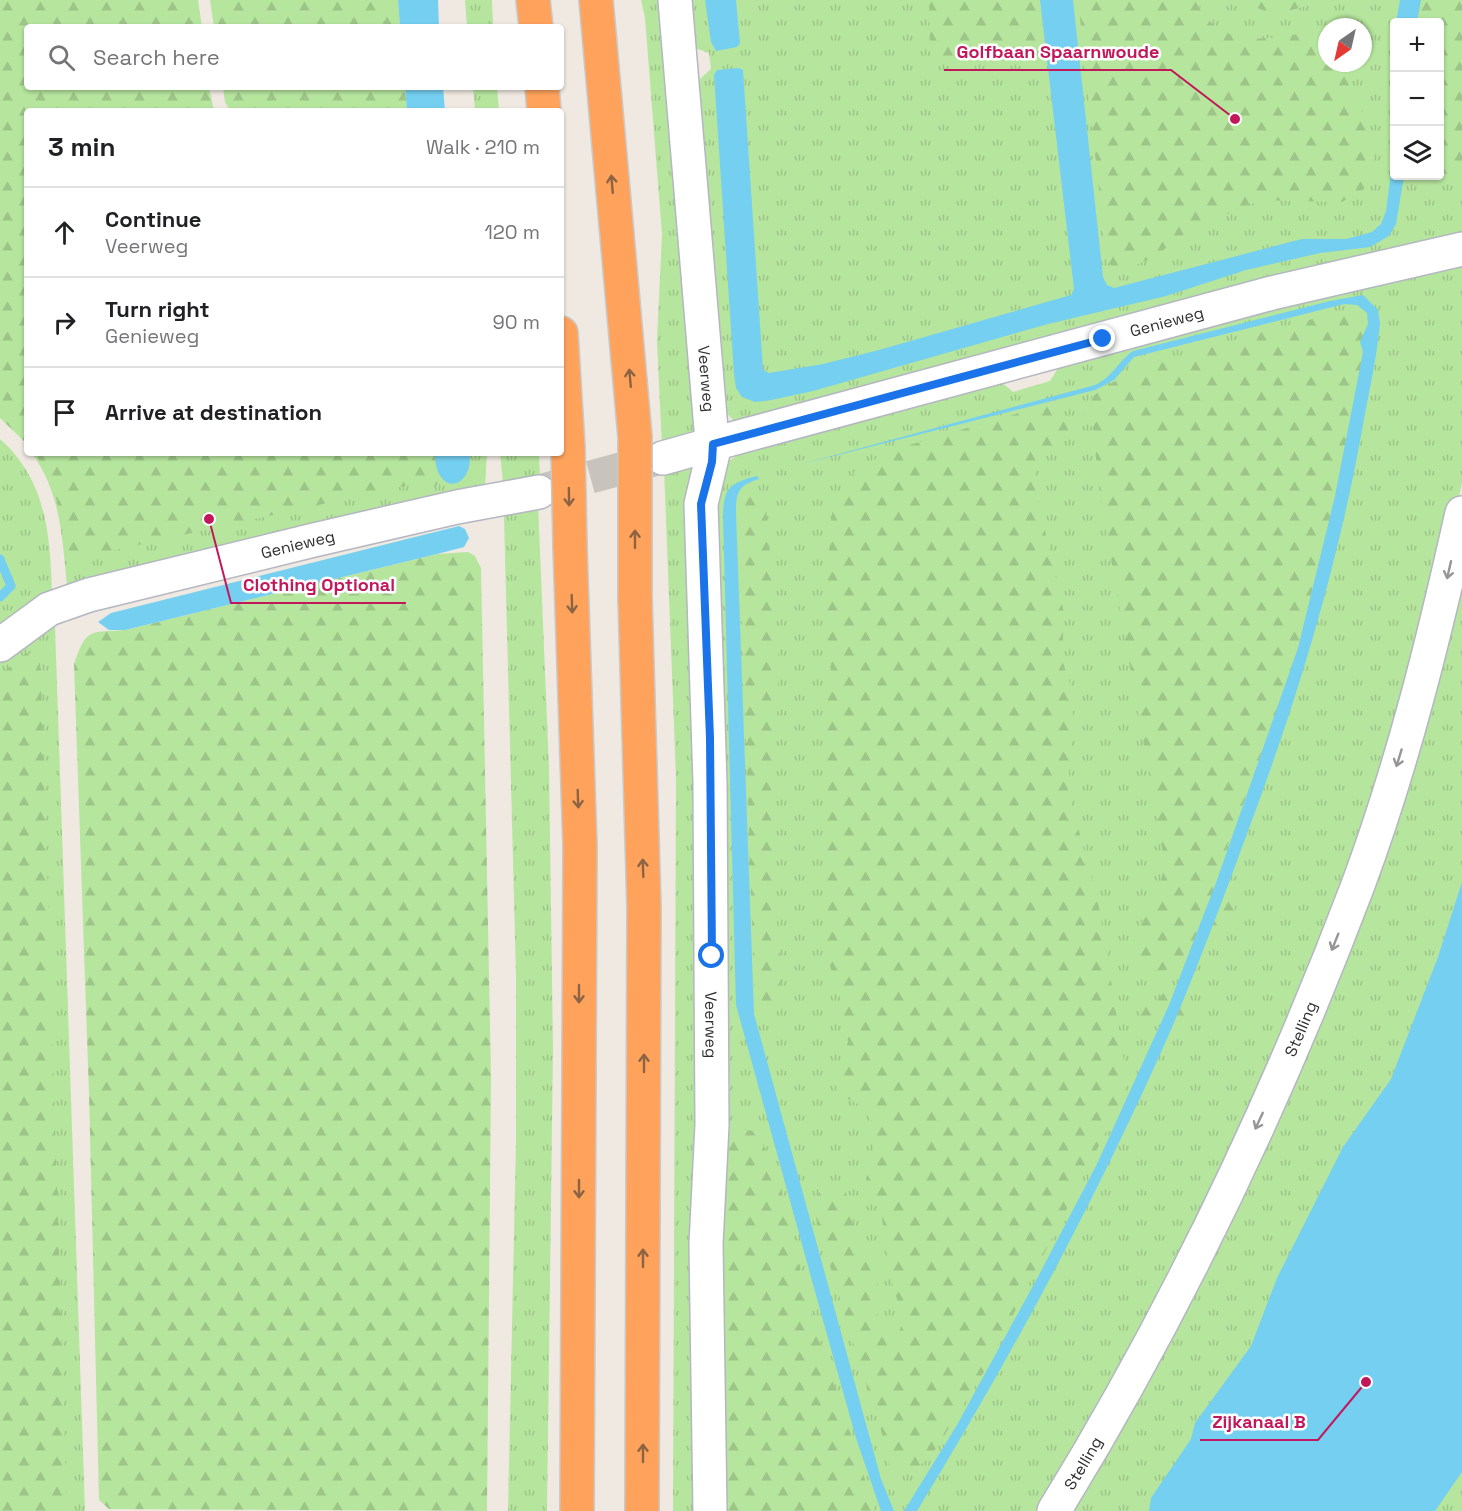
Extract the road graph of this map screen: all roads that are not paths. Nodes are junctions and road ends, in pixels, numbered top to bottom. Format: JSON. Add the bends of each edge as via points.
{"nodes":[{"id":1,"x":533,"y":0,"type":"edge"},
{"id":2,"x":596,"y":0,"type":"edge"},
{"id":3,"x":675,"y":0,"type":"edge"},
{"id":4,"x":536,"y":24,"type":"edge"},
{"id":5,"x":542,"y":90,"type":"edge"},
{"id":6,"x":544,"y":108,"type":"edge"},
{"id":7,"x":1462,"y":249,"type":"edge"},
{"id":8,"x":564,"y":382,"type":"edge"},
{"id":9,"x":713,"y":444,"type":"junction"},
{"id":10,"x":663,"y":458,"type":"tunnel mouth"},
{"id":11,"x":539,"y":492,"type":"tunnel mouth"},
{"id":12,"x":1462,"y":513,"type":"edge"},
{"id":13,"x":0,"y":645,"type":"edge"},
{"id":14,"x":577,"y":1511,"type":"edge"},
{"id":15,"x":642,"y":1511,"type":"edge"},
{"id":16,"x":710,"y":1511,"type":"edge"},
{"id":17,"x":1054,"y":1511,"type":"edge"}],
"edges":[{"from":1,"to":4,"type":"highway"},
{"from":15,"to":2,"type":"highway","one_way":true,"bridge":true,"via":[[644,907],[635,597],[635,437]]},
{"from":3,"to":9,"type":"street","name":"Veerweg"},
{"from":5,"to":6,"type":"highway"},
{"from":7,"to":9,"type":"street","name":"Genieweg","via":[[1272,293]]},
{"from":8,"to":14,"type":"highway","one_way":true,"bridge":true,"via":[[580,847]]},
{"from":9,"to":10,"type":"street","name":"Genieweg"},
{"from":9,"to":16,"type":"street","name":"Veerweg","via":[[701,504],[711,794],[712,1125],[706,1244]]},
{"from":11,"to":13,"type":"street","name":"Genieweg","via":[[325,537],[89,596],[44,612]]},
{"from":12,"to":17,"type":"street","name":"Stelling","one_way":true,"via":[[1432,643],[1386,801],[1359,883],[1303,1022],[1179,1290]]}]}
